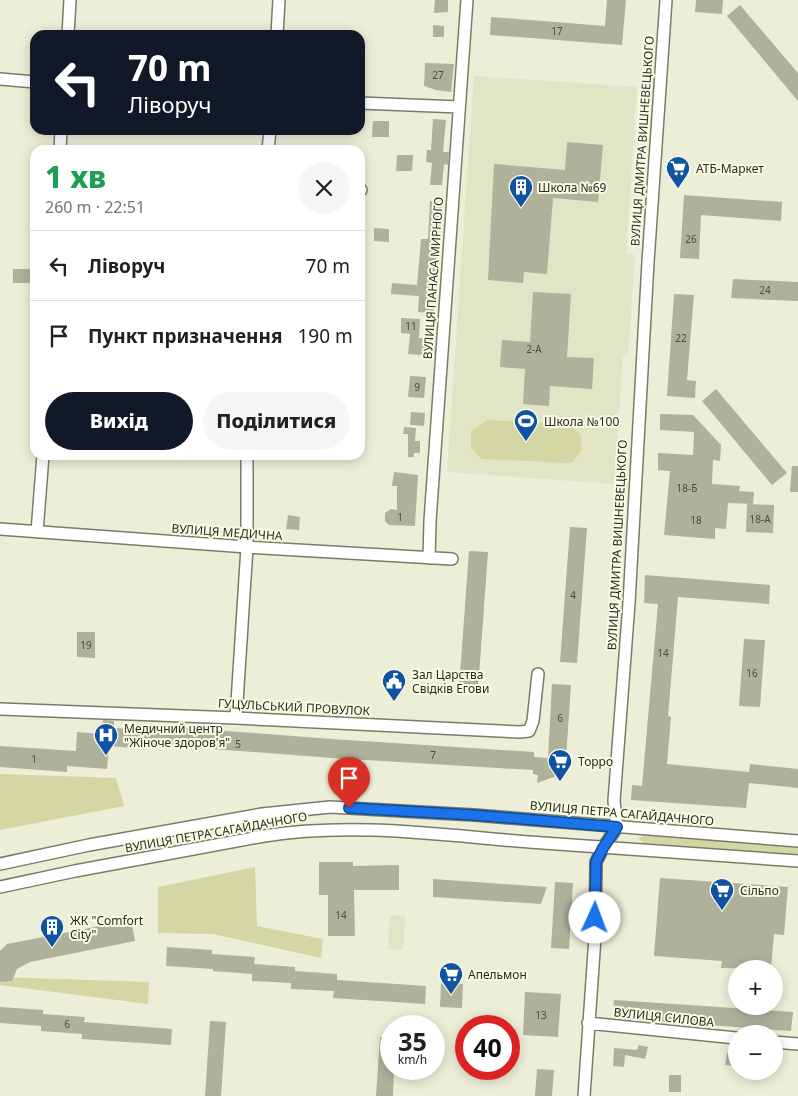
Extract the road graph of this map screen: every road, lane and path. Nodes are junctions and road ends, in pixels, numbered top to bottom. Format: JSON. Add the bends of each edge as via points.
{"nodes":[{"id":1,"x":70,"y":0,"type":"edge"},
{"id":2,"x":279,"y":0,"type":"edge"},
{"id":3,"x":467,"y":0,"type":"edge"},
{"id":4,"x":666,"y":0,"type":"edge"},
{"id":5,"x":68,"y":30,"type":"edge"},
{"id":6,"x":277,"y":30,"type":"edge"},
{"id":7,"x":0,"y":79,"type":"edge"},
{"id":8,"x":30,"y":82,"type":"edge"},
{"id":9,"x":365,"y":103,"type":"edge"},
{"id":10,"x":459,"y":107,"type":"junction"},
{"id":11,"x":43,"y":460,"type":"edge"},
{"id":12,"x":247,"y":460,"type":"edge"},
{"id":13,"x":0,"y":529,"type":"edge"},
{"id":14,"x":37,"y":532,"type":"junction"},
{"id":15,"x":247,"y":548,"type":"junction"},
{"id":16,"x":429,"y":558,"type":"junction"},
{"id":17,"x":452,"y":559,"type":"dead end"},
{"id":18,"x":538,"y":674,"type":"dead end"},
{"id":19,"x":0,"y":709,"type":"edge"},
{"id":20,"x":236,"y":718,"type":"junction"},
{"id":21,"x":617,"y":827,"type":"junction"},
{"id":22,"x":798,"y":841,"type":"edge"},
{"id":23,"x":603,"y":848,"type":"junction"},
{"id":24,"x":798,"y":861,"type":"edge"},
{"id":25,"x":0,"y":864,"type":"edge"},
{"id":26,"x":0,"y":887,"type":"edge"},
{"id":27,"x":588,"y":1023,"type":"junction"},
{"id":28,"x":728,"y":1037,"type":"edge"},
{"id":29,"x":783,"y":1043,"type":"edge"},
{"id":30,"x":798,"y":1044,"type":"edge"},
{"id":31,"x":584,"y":1096,"type":"edge"}],
"edges":[{"from":1,"to":5,"type":"street"},
{"from":2,"to":6,"type":"street"},
{"from":3,"to":10,"type":"street","name":"ВУЛИЦЯ ПАНАСА МИРНОГО"},
{"from":4,"to":21,"type":"street","name":"ВУЛИЦЯ ДМИТРА ВИШНЕВЕЦЬКОГО","via":[[614,801]]},
{"from":7,"to":8,"type":"street"},
{"from":9,"to":10,"type":"street"},
{"from":10,"to":16,"type":"street","name":"ВУЛИЦЯ ПАНАСА МИРНОГО"},
{"from":11,"to":14,"type":"street"},
{"from":12,"to":15,"type":"street"},
{"from":13,"to":14,"type":"street","name":"ВУЛИЦЯ МЕДИЧНА"},
{"from":14,"to":15,"type":"street","name":"ВУЛИЦЯ МЕДИЧНА"},
{"from":15,"to":16,"type":"street","name":"ВУЛИЦЯ МЕДИЧНА"},
{"from":15,"to":20,"type":"street"},
{"from":16,"to":17,"type":"street","name":"ВУЛИЦЯ МЕДИЧНА"},
{"from":18,"to":20,"type":"street","name":"ГУЦУЛЬСЬКИЙ ПРОВУЛОК","via":[[534,721],[528,731]]},
{"from":19,"to":20,"type":"street","name":"ГУЦУЛЬСЬКИЙ ПРОВУЛОК"},
{"from":21,"to":22,"type":"street","name":"ВУЛИЦЯ ПЕТРА САГАЙДАЧНОГО"},
{"from":21,"to":23,"type":"street"},
{"from":21,"to":25,"type":"street","name":"ВУЛИЦЯ ПЕТРА САГАЙДАЧНОГО","via":[[330,807],[262,814]]},
{"from":23,"to":24,"type":"street","name":"ВУЛИЦЯ ПЕТРА САГАЙДАЧНОГО"},
{"from":23,"to":26,"type":"street","name":"ВУЛИЦЯ ПЕТРА САГАЙДАЧНОГО","via":[[417,832],[294,831]]},
{"from":23,"to":27,"type":"street","via":[[596,862],[595,937]]},
{"from":27,"to":28,"type":"street","name":"ВУЛИЦЯ СИЛОВА"},
{"from":27,"to":31,"type":"street"},
{"from":29,"to":30,"type":"street"}]}
